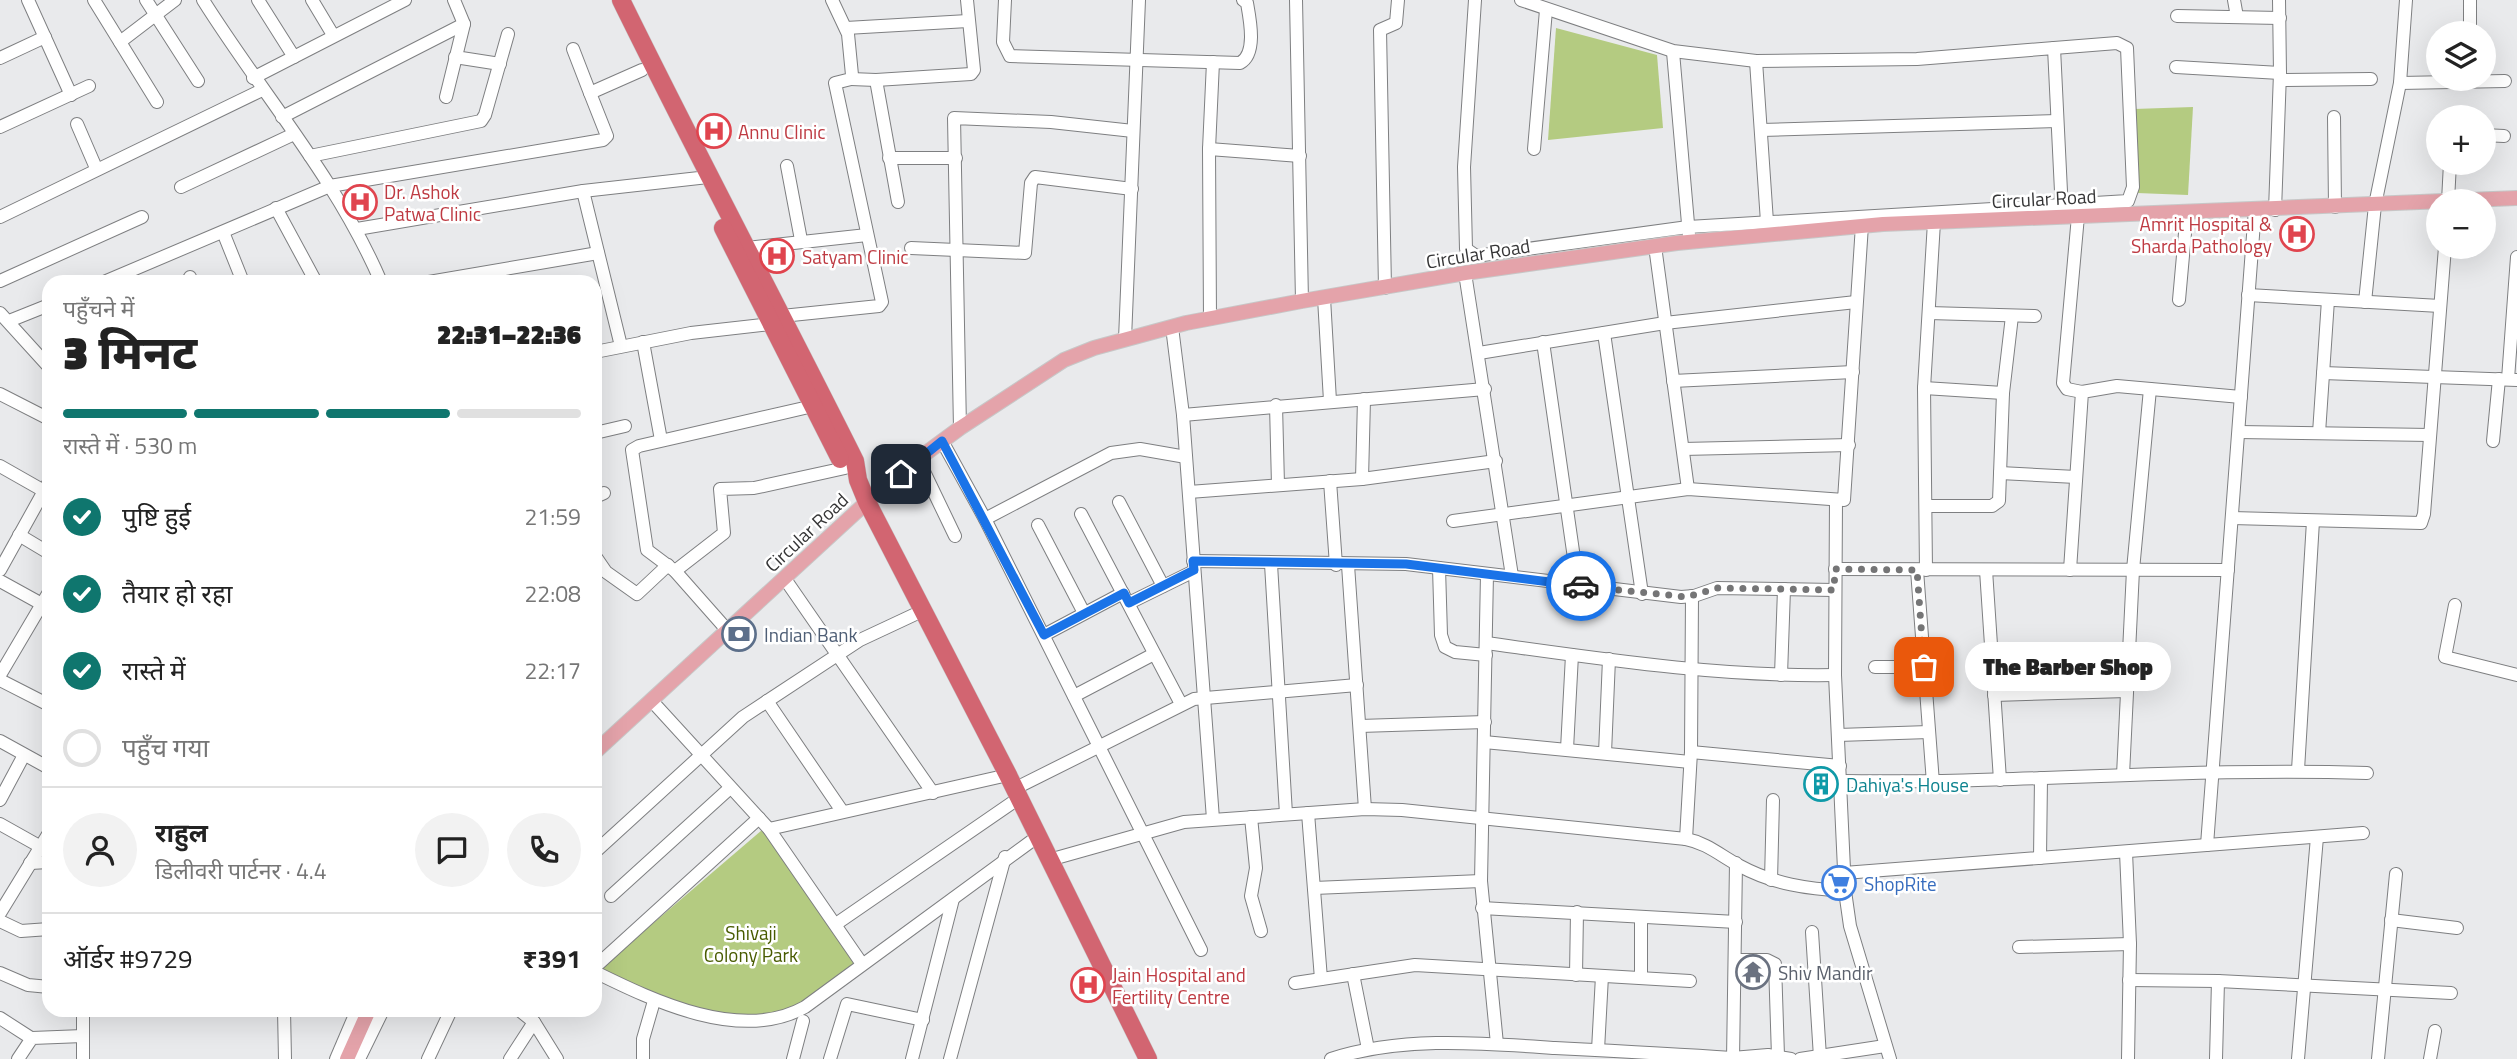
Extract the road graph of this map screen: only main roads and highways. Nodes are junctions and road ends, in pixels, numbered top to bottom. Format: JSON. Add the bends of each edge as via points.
{"nodes":[{"id":1,"x":608,"y":0,"type":"edge"},
{"id":2,"x":621,"y":0,"type":"edge"},
{"id":3,"x":704,"y":178,"type":"junction"},
{"id":4,"x":2517,"y":198,"type":"edge"},
{"id":5,"x":2496,"y":199,"type":"edge"},
{"id":6,"x":2426,"y":202,"type":"edge"},
{"id":7,"x":777,"y":320,"type":"junction"},
{"id":8,"x":852,"y":474,"type":"junction"},
{"id":9,"x":867,"y":502,"type":"junction"},
{"id":10,"x":602,"y":746,"type":"edge"},
{"id":11,"x":366,"y":1017,"type":"edge"},
{"id":12,"x":347,"y":1059,"type":"edge"},
{"id":13,"x":1148,"y":1059,"type":"edge"}],
"edges":[{"from":1,"to":3,"type":"highway"},
{"from":2,"to":3,"type":"highway"},
{"from":3,"to":7,"type":"highway"},
{"from":3,"to":7,"type":"highway","via":[[747,247]]},
{"from":4,"to":5,"type":"main road","name":"Circular Road"},
{"from":6,"to":9,"type":"main road","name":"Circular Road","via":[[2078,216],[2062,210],[1862,225],[1655,246],[1302,301],[1172,327],[1064,360],[960,428]]},
{"from":7,"to":8,"type":"highway","via":[[813,406]]},
{"from":7,"to":8,"type":"highway","via":[[855,461]]},
{"from":8,"to":9,"type":"highway"},
{"from":9,"to":10,"type":"main road","name":"Circular Road"},
{"from":9,"to":13,"type":"highway"},
{"from":11,"to":12,"type":"main road"}]}
